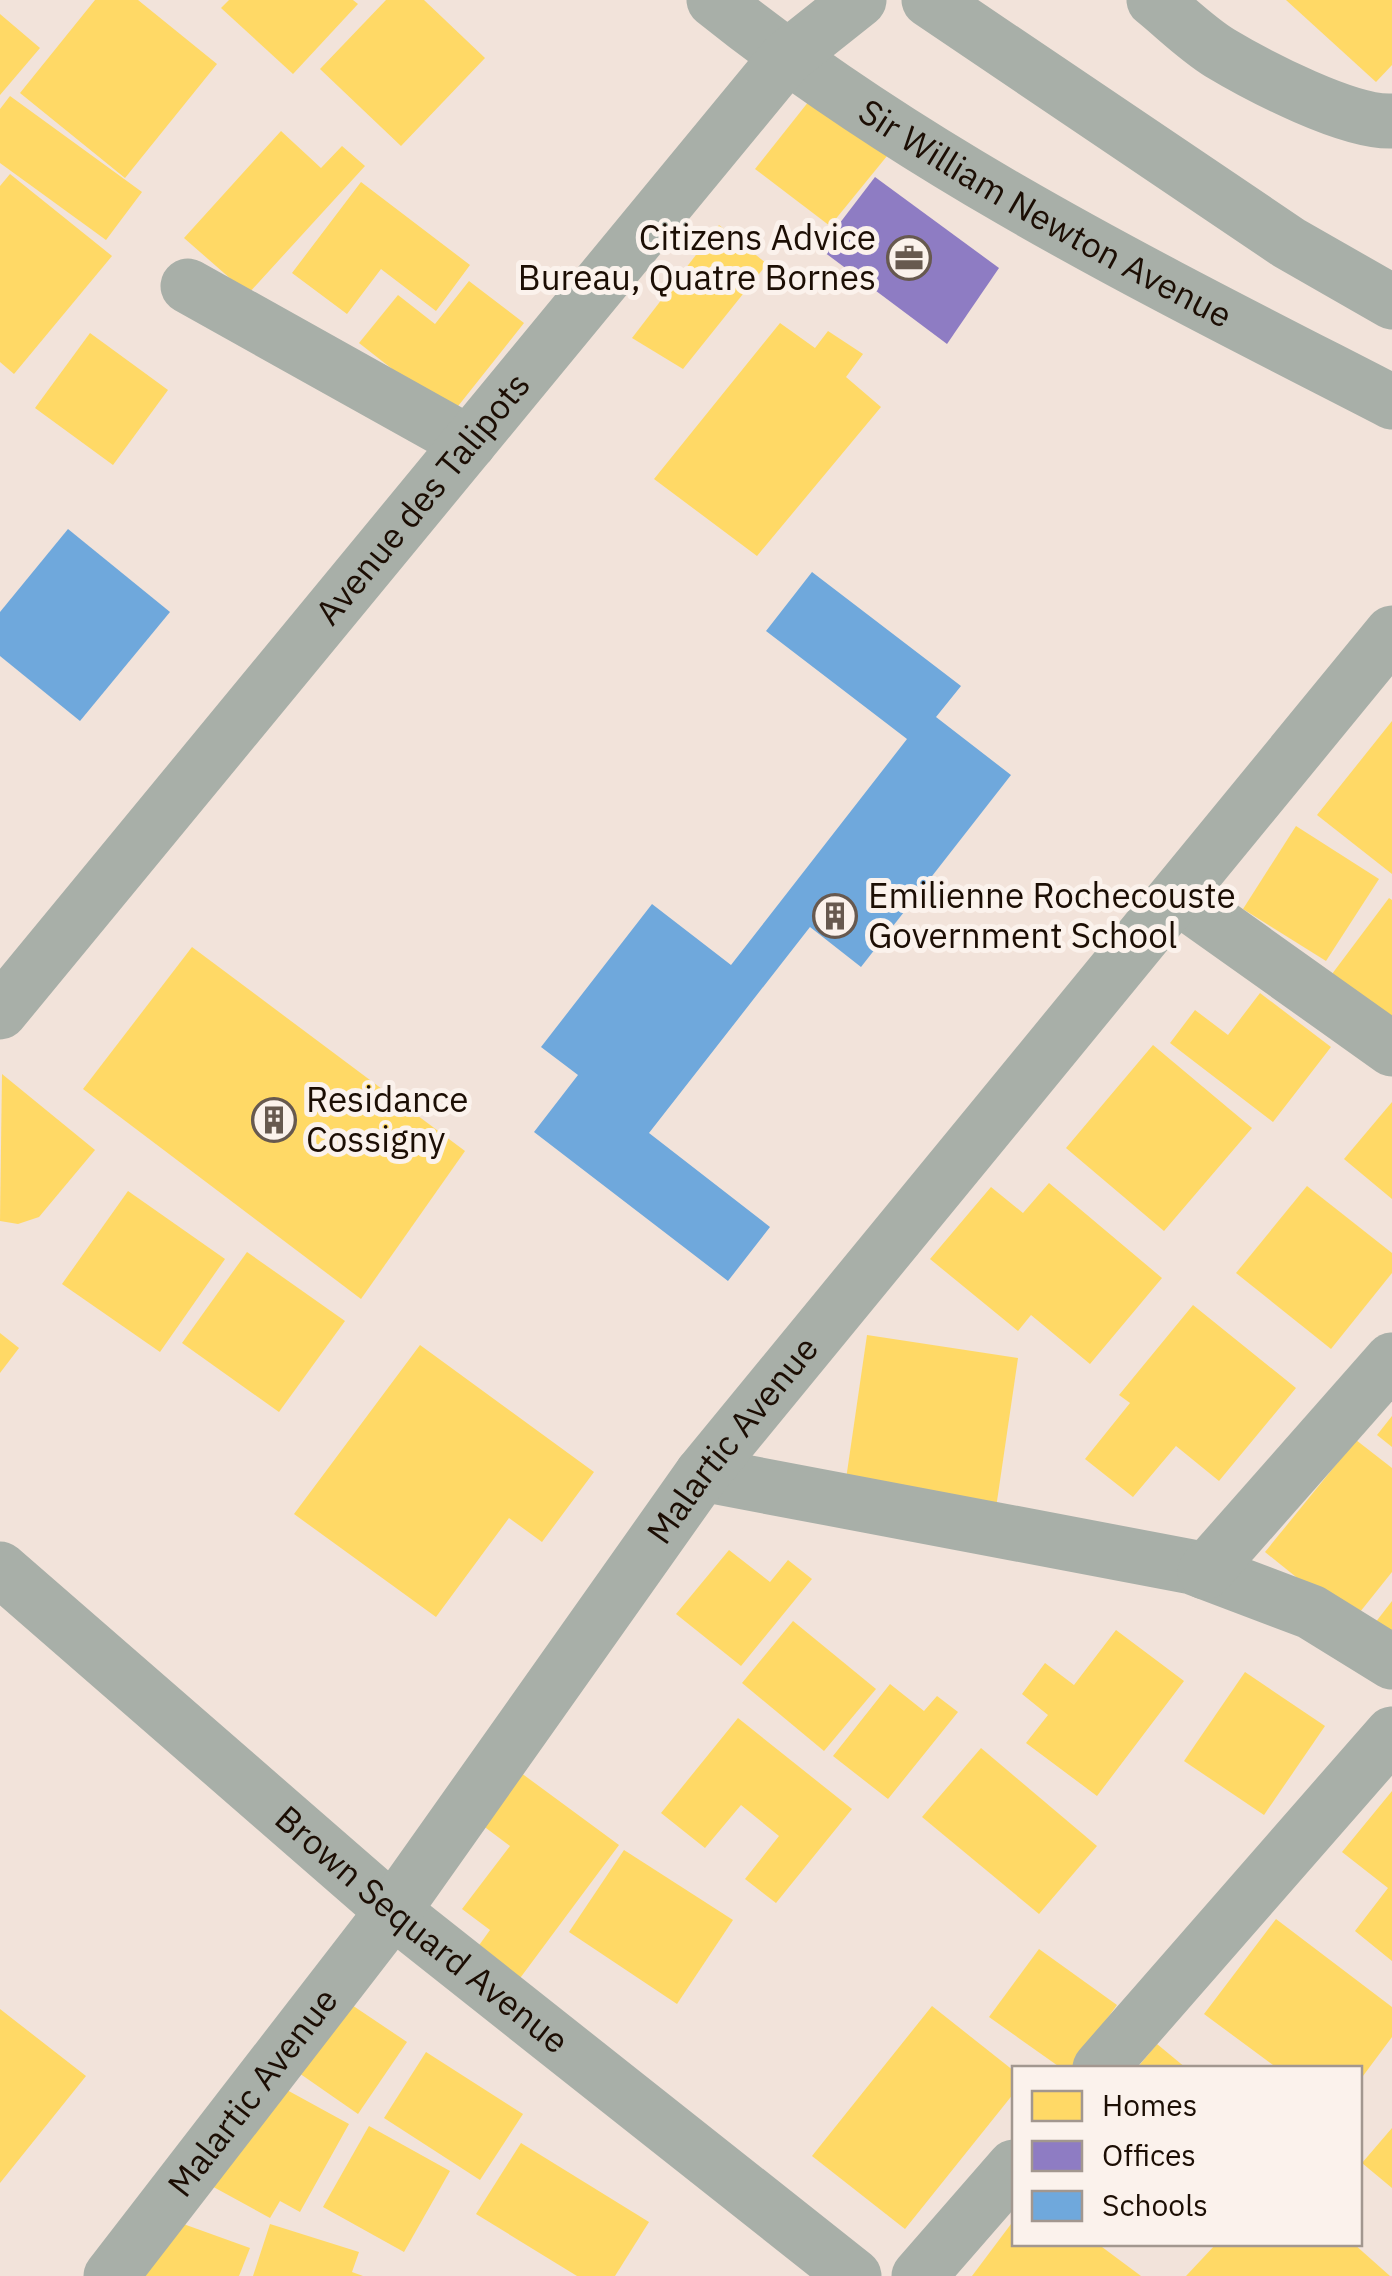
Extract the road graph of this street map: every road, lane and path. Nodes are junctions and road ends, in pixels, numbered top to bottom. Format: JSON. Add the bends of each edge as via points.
{"nodes":[{"id":1,"x":714,"y":0,"type":"edge"},
{"id":2,"x":859,"y":0,"type":"edge"},
{"id":3,"x":929,"y":0,"type":"edge"},
{"id":4,"x":1154,"y":0,"type":"edge"},
{"id":5,"x":786,"y":58,"type":"junction"},
{"id":6,"x":1392,"y":122,"type":"edge"},
{"id":7,"x":188,"y":286,"type":"dead end"},
{"id":8,"x":1392,"y":302,"type":"edge"},
{"id":9,"x":1392,"y":402,"type":"edge"},
{"id":10,"x":469,"y":443,"type":"junction"},
{"id":11,"x":1392,"y":633,"type":"edge"},
{"id":12,"x":1177,"y":896,"type":"junction"},
{"id":13,"x":0,"y":1012,"type":"edge"},
{"id":14,"x":1392,"y":1049,"type":"edge"},
{"id":15,"x":1392,"y":1360,"type":"edge"},
{"id":16,"x":702,"y":1474,"type":"junction"},
{"id":17,"x":0,"y":1569,"type":"edge"},
{"id":18,"x":1205,"y":1572,"type":"junction"},
{"id":19,"x":1392,"y":1662,"type":"edge"},
{"id":20,"x":1392,"y":1734,"type":"edge"},
{"id":21,"x":393,"y":1911,"type":"junction"},
{"id":22,"x":1102,"y":2066,"type":"edge"},
{"id":23,"x":1012,"y":2169,"type":"edge"},
{"id":24,"x":111,"y":2276,"type":"edge"},
{"id":25,"x":854,"y":2276,"type":"edge"},
{"id":26,"x":919,"y":2276,"type":"edge"}],
"edges":[{"from":1,"to":5,"type":"street","name":"Sir William Newton Avenue"},
{"from":2,"to":5,"type":"street","name":"Avenue des Talipots"},
{"from":3,"to":8,"type":"street","via":[[1289,244]]},
{"from":4,"to":6,"type":"street","via":[[1219,53],[1340,111]]},
{"from":5,"to":9,"type":"street","name":"Sir William Newton Avenue","via":[[926,150]]},
{"from":5,"to":10,"type":"street","name":"Avenue des Talipots"},
{"from":7,"to":10,"type":"street"},
{"from":10,"to":13,"type":"street","name":"Avenue des Talipots"},
{"from":11,"to":12,"type":"street","name":"Malartic Avenue"},
{"from":12,"to":14,"type":"street"},
{"from":12,"to":16,"type":"street","name":"Malartic Avenue"},
{"from":15,"to":18,"type":"street"},
{"from":16,"to":18,"type":"street"},
{"from":16,"to":21,"type":"street","name":"Malartic Avenue"},
{"from":17,"to":21,"type":"street","name":"Brown Sequard Avenue"},
{"from":18,"to":19,"type":"street","via":[[1311,1612]]},
{"from":20,"to":22,"type":"street"},
{"from":21,"to":24,"type":"street","name":"Malartic Avenue"},
{"from":21,"to":25,"type":"street","name":"Brown Sequard Avenue"},
{"from":23,"to":26,"type":"street"}]}
